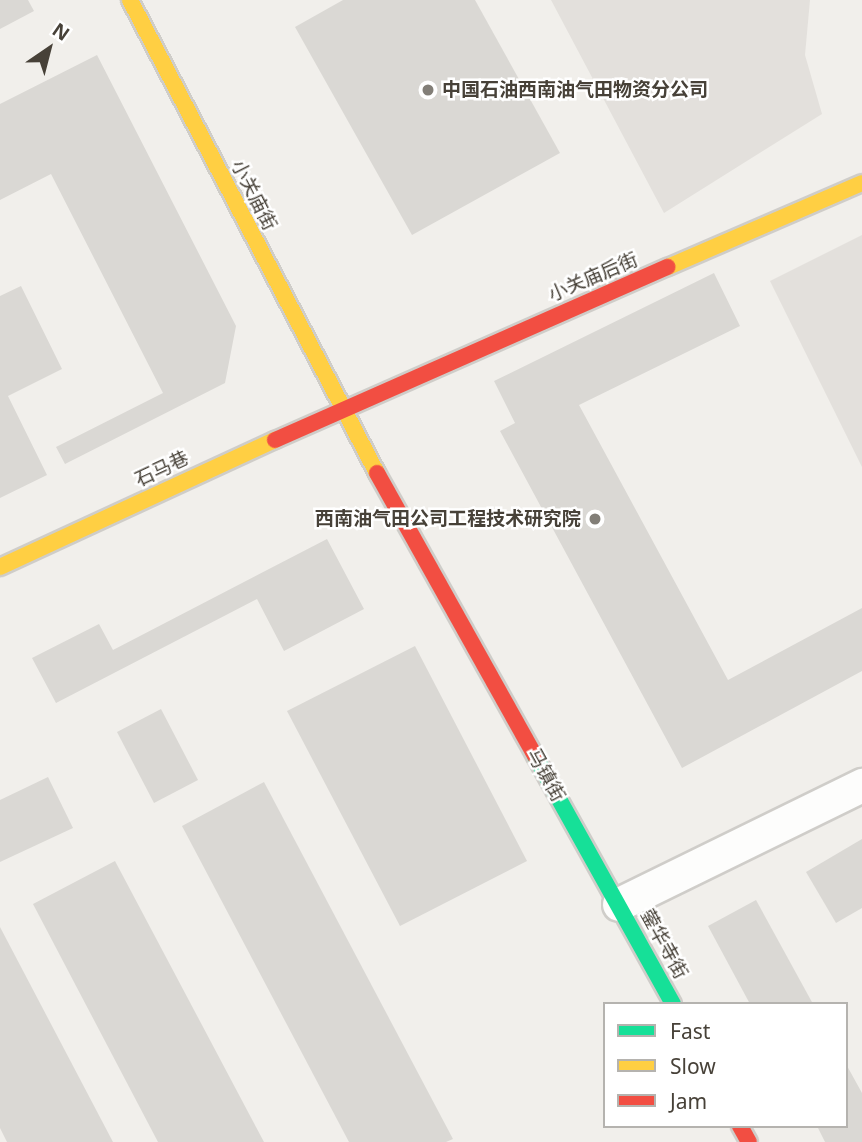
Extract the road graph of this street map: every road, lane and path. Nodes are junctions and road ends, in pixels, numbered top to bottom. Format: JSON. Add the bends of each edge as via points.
{"nodes":[{"id":1,"x":130,"y":0,"type":"edge"},
{"id":2,"x":862,"y":183,"type":"edge"},
{"id":3,"x":341,"y":409,"type":"junction"},
{"id":4,"x":0,"y":567,"type":"edge"},
{"id":5,"x":862,"y":785,"type":"edge"},
{"id":6,"x":619,"y":904,"type":"junction"},
{"id":7,"x":672,"y":1002,"type":"edge"}],
"edges":[{"from":1,"to":3,"type":"street","name":"小关庙街"},
{"from":2,"to":3,"type":"street","name":"小关庙后街"},
{"from":3,"to":4,"type":"street","name":"石马巷"},
{"from":3,"to":6,"type":"street","name":"马镇街"},
{"from":5,"to":6,"type":"street"},
{"from":6,"to":7,"type":"street","name":"蓥华寺街"}]}
